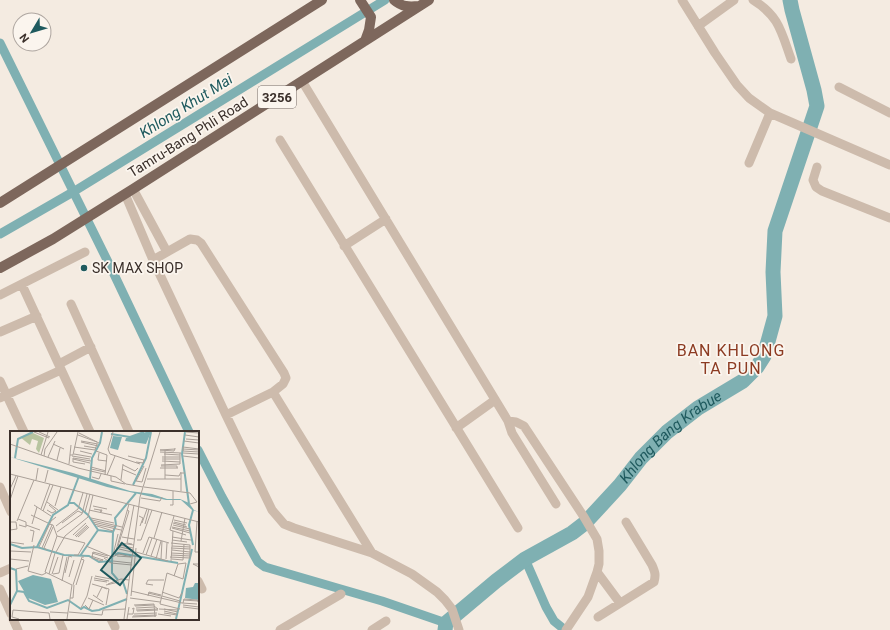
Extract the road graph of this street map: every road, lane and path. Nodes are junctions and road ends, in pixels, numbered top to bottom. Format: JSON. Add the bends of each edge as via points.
{"nodes":[{"id":1,"x":322,"y":0,"type":"edge"},
{"id":2,"x":394,"y":0,"type":"edge"},
{"id":3,"x":430,"y":0,"type":"edge"},
{"id":4,"x":682,"y":0,"type":"edge"},
{"id":5,"x":734,"y":0,"type":"edge"},
{"id":6,"x":753,"y":0,"type":"edge"},
{"id":7,"x":362,"y":2,"type":"edge"},
{"id":8,"x":421,"y":6,"type":"junction"},
{"id":9,"x":698,"y":26,"type":"junction"},
{"id":10,"x":364,"y":42,"type":"junction"},
{"id":11,"x":791,"y":59,"type":"dead end"},
{"id":12,"x":302,"y":81,"type":"junction"},
{"id":13,"x":839,"y":87,"type":"dead end"},
{"id":14,"x":770,"y":113,"type":"junction"},
{"id":15,"x":890,"y":113,"type":"edge"},
{"id":16,"x":280,"y":140,"type":"dead end"},
{"id":17,"x":749,"y":163,"type":"dead end"},
{"id":18,"x":890,"y":165,"type":"edge"},
{"id":19,"x":817,"y":167,"type":"dead end"},
{"id":20,"x":129,"y":192,"type":"junction"},
{"id":21,"x":0,"y":203,"type":"edge"},
{"id":22,"x":890,"y":218,"type":"edge"},
{"id":23,"x":386,"y":219,"type":"junction"},
{"id":24,"x":344,"y":246,"type":"junction"},
{"id":25,"x":85,"y":252,"type":"dead end"},
{"id":26,"x":167,"y":252,"type":"junction"},
{"id":27,"x":153,"y":260,"type":"junction"},
{"id":28,"x":0,"y":268,"type":"edge"},
{"id":29,"x":22,"y":285,"type":"junction"},
{"id":30,"x":0,"y":295,"type":"edge"},
{"id":31,"x":71,"y":304,"type":"dead end"},
{"id":32,"x":37,"y":316,"type":"junction"},
{"id":33,"x":0,"y":332,"type":"edge"},
{"id":34,"x":91,"y":347,"type":"junction"},
{"id":35,"x":60,"y":367,"type":"junction"},
{"id":36,"x":0,"y":381,"type":"edge"},
{"id":37,"x":273,"y":392,"type":"junction"},
{"id":38,"x":3,"y":396,"type":"edge"},
{"id":39,"x":495,"y":400,"type":"junction"},
{"id":40,"x":226,"y":415,"type":"junction"},
{"id":41,"x":508,"y":421,"type":"junction"},
{"id":42,"x":456,"y":428,"type":"junction"},
{"id":43,"x":23,"y":431,"type":"edge"},
{"id":44,"x":90,"y":431,"type":"edge"},
{"id":45,"x":129,"y":431,"type":"edge"},
{"id":46,"x":0,"y":487,"type":"edge"},
{"id":47,"x":556,"y":504,"type":"dead end"},
{"id":48,"x":10,"y":510,"type":"edge"},
{"id":49,"x":626,"y":522,"type":"dead end"},
{"id":50,"x":518,"y":528,"type":"dead end"},
{"id":51,"x":372,"y":553,"type":"junction"},
{"id":52,"x":10,"y":568,"type":"edge"},
{"id":53,"x":598,"y":572,"type":"junction"},
{"id":54,"x":0,"y":573,"type":"edge"},
{"id":55,"x":0,"y":588,"type":"edge"},
{"id":56,"x":341,"y":594,"type":"dead end"},
{"id":57,"x":620,"y":603,"type":"junction"},
{"id":58,"x":10,"y":612,"type":"edge"},
{"id":59,"x":598,"y":617,"type":"dead end"},
{"id":60,"x":13,"y":620,"type":"edge"},
{"id":61,"x":58,"y":620,"type":"edge"},
{"id":62,"x":386,"y":621,"type":"dead end"},
{"id":63,"x":282,"y":629,"type":"edge"},
{"id":64,"x":566,"y":629,"type":"edge"},
{"id":65,"x":18,"y":630,"type":"edge"},
{"id":66,"x":63,"y":630,"type":"edge"},
{"id":67,"x":372,"y":630,"type":"edge"},
{"id":68,"x":460,"y":630,"type":"edge"}],
"edges":[{"from":1,"to":21,"type":"main road"},
{"from":2,"to":8,"type":"main road","via":[[409,7]]},
{"from":3,"to":8,"type":"main road","name":"Tamru-Bang Phli Road","number":"3256"},
{"from":4,"to":9,"type":"street"},
{"from":5,"to":9,"type":"street"},
{"from":6,"to":11,"type":"street","via":[[774,17]]},
{"from":7,"to":10,"type":"main road","via":[[371,17]]},
{"from":8,"to":10,"type":"main road","name":"Tamru-Bang Phli Road","number":"3256"},
{"from":9,"to":14,"type":"street","via":[[737,85],[748,98]]},
{"from":10,"to":12,"type":"main road","name":"Tamru-Bang Phli Road","number":"3256"},
{"from":12,"to":20,"type":"main road","name":"Tamru-Bang Phli Road","number":"3256"},
{"from":12,"to":23,"type":"street"},
{"from":13,"to":15,"type":"street"},
{"from":14,"to":17,"type":"street"},
{"from":14,"to":18,"type":"street"},
{"from":16,"to":24,"type":"street"},
{"from":19,"to":22,"type":"street","via":[[813,180],[822,191]]},
{"from":20,"to":26,"type":"street"},
{"from":20,"to":27,"type":"street"},
{"from":20,"to":28,"type":"main road","name":"Tamru-Bang Phli Road","number":"3256"},
{"from":23,"to":24,"type":"street"},
{"from":23,"to":39,"type":"street"},
{"from":24,"to":42,"type":"street"},
{"from":25,"to":29,"type":"street"},
{"from":26,"to":27,"type":"street"},
{"from":26,"to":37,"type":"street","via":[[190,239],[201,243],[284,372],[286,378],[283,384]]},
{"from":27,"to":40,"type":"street"},
{"from":29,"to":30,"type":"street"},
{"from":29,"to":32,"type":"street"},
{"from":31,"to":34,"type":"street"},
{"from":32,"to":33,"type":"street"},
{"from":32,"to":35,"type":"street"},
{"from":34,"to":35,"type":"street"},
{"from":34,"to":45,"type":"street"},
{"from":35,"to":38,"type":"street"},
{"from":35,"to":44,"type":"street"},
{"from":36,"to":38,"type":"street"},
{"from":37,"to":40,"type":"street"},
{"from":37,"to":51,"type":"street"},
{"from":38,"to":43,"type":"street"},
{"from":39,"to":41,"type":"street"},
{"from":39,"to":42,"type":"street"},
{"from":40,"to":51,"type":"street","via":[[272,510],[284,524]]},
{"from":41,"to":47,"type":"street","via":[[512,433]]},
{"from":41,"to":53,"type":"street","via":[[524,426],[584,516],[597,539]]},
{"from":42,"to":50,"type":"street"},
{"from":46,"to":48,"type":"street"},
{"from":49,"to":57,"type":"street","via":[[656,572],[656,577],[654,582]]},
{"from":51,"to":68,"type":"street","via":[[412,574],[437,592],[452,609]]},
{"from":52,"to":54,"type":"street"},
{"from":53,"to":57,"type":"street"},
{"from":53,"to":64,"type":"street","via":[[588,597]]},
{"from":55,"to":58,"type":"street"},
{"from":56,"to":63,"type":"street"},
{"from":57,"to":59,"type":"street"},
{"from":60,"to":65,"type":"street"},
{"from":61,"to":66,"type":"street"},
{"from":62,"to":67,"type":"street"}]}
